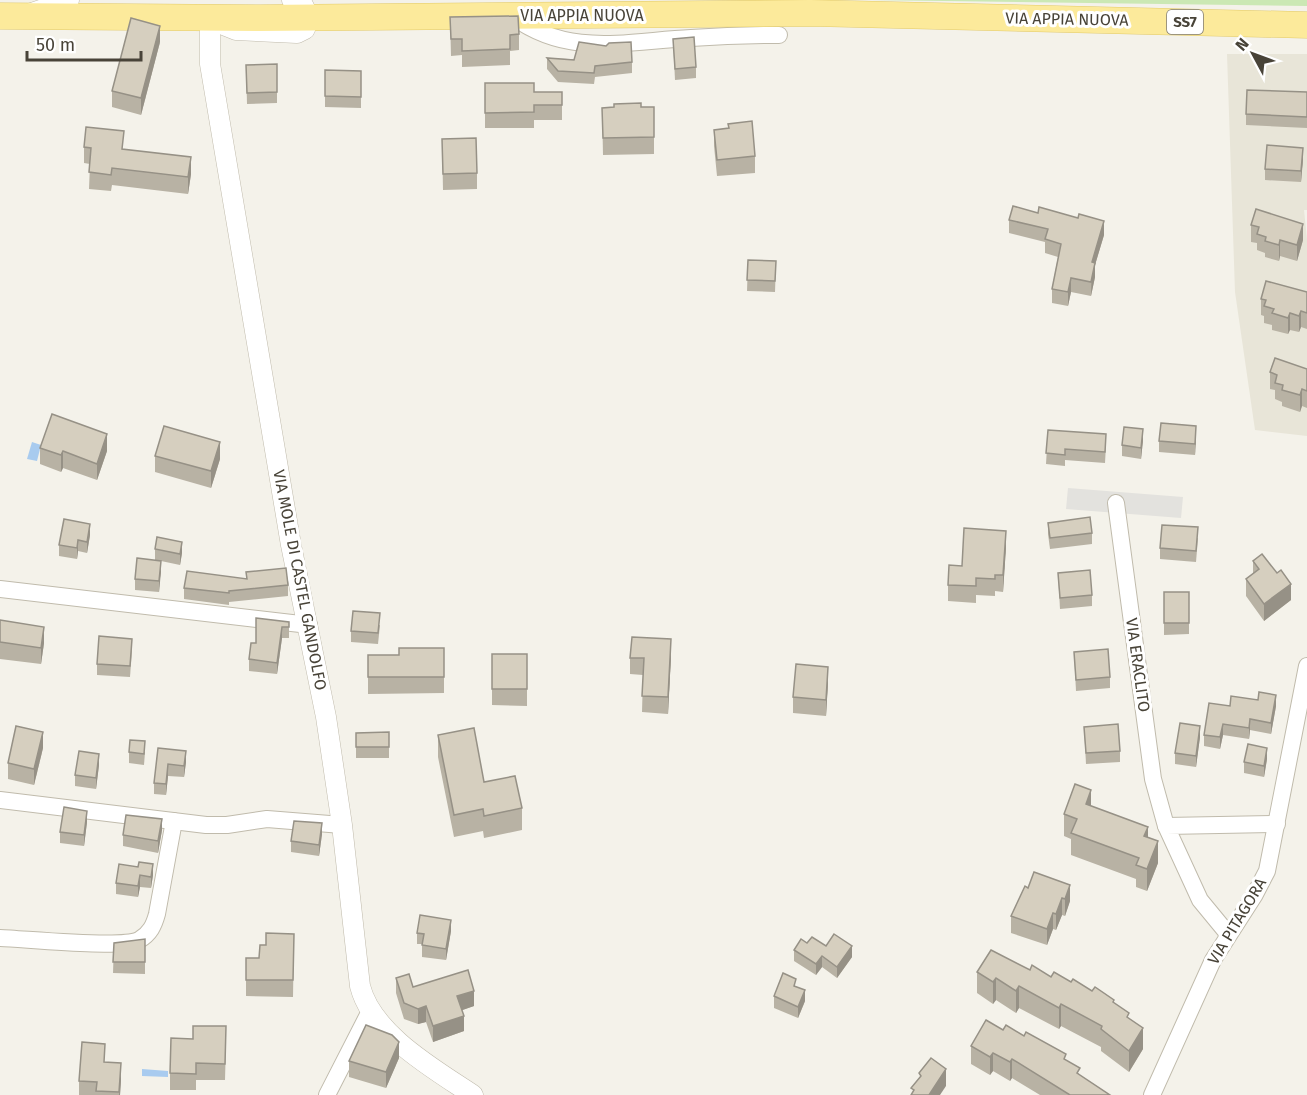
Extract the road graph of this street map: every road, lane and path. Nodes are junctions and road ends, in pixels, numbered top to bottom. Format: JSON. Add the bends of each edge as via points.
{"nodes":[{"id":1,"x":69,"y":0,"type":"edge"},
{"id":2,"x":300,"y":8,"type":"edge"},
{"id":3,"x":511,"y":15,"type":"junction"},
{"id":4,"x":12,"y":16,"type":"edge"},
{"id":5,"x":210,"y":16,"type":"junction"},
{"id":6,"x":1307,"y":25,"type":"edge"},
{"id":7,"x":779,"y":35,"type":"dead end"},
{"id":8,"x":1116,"y":503,"type":"dead end"},
{"id":9,"x":0,"y":589,"type":"edge"},
{"id":10,"x":309,"y":625,"type":"junction"},
{"id":11,"x":1307,"y":666,"type":"edge"},
{"id":12,"x":0,"y":800,"type":"edge"},
{"id":13,"x":174,"y":821,"type":"junction"},
{"id":14,"x":1277,"y":824,"type":"junction"},
{"id":15,"x":342,"y":825,"type":"junction"},
{"id":16,"x":1166,"y":826,"type":"junction"},
{"id":17,"x":1228,"y":934,"type":"junction"},
{"id":18,"x":0,"y":938,"type":"edge"},
{"id":19,"x":370,"y":1011,"type":"junction"},
{"id":20,"x":327,"y":1095,"type":"edge"},
{"id":21,"x":473,"y":1095,"type":"edge"},
{"id":22,"x":1152,"y":1095,"type":"edge"}],
"edges":[{"from":1,"to":4,"type":"street"},
{"from":2,"to":3,"type":"main road","name":"VIA APPIA NUOVA","number":"SS7"},
{"from":2,"to":5,"type":"main road","name":"VIA APPIA NUOVA","number":"SS7"},
{"from":3,"to":6,"type":"main road","name":"VIA APPIA NUOVA","number":"SS7","via":[[810,14]]},
{"from":3,"to":7,"type":"street","via":[[540,35],[599,45]]},
{"from":4,"to":5,"type":"main road","name":"VIA APPIA NUOVA","number":"SS7"},
{"from":5,"to":10,"type":"street","name":"VIA MOLE DI CASTEL GANDOLFO","via":[[210,64],[291,545]]},
{"from":8,"to":16,"type":"street","name":"VIA ERACLITO","via":[[1153,779]]},
{"from":9,"to":10,"type":"street"},
{"from":10,"to":15,"type":"street","name":"VIA MOLE DI CASTEL GANDOLFO"},
{"from":11,"to":14,"type":"street","name":"VIA PITAGORA"},
{"from":12,"to":13,"type":"street"},
{"from":13,"to":15,"type":"street","via":[[220,825],[267,819]]},
{"from":13,"to":18,"type":"street","via":[[157,914],[144,937],[122,944]]},
{"from":14,"to":16,"type":"street"},
{"from":14,"to":17,"type":"street","name":"VIA PITAGORA","via":[[1263,880]]},
{"from":15,"to":19,"type":"street","name":"VIA MOLE DI CASTEL GANDOLFO","via":[[358,978]]},
{"from":16,"to":17,"type":"street","name":"VIA ERACLITO","via":[[1200,900]]},
{"from":17,"to":22,"type":"street","name":"VIA PITAGORA","via":[[1199,988]]},
{"from":19,"to":20,"type":"street"},
{"from":19,"to":21,"type":"street","name":"VIA MOLE DI CASTEL GANDOLFO","via":[[423,1060]]}]}
